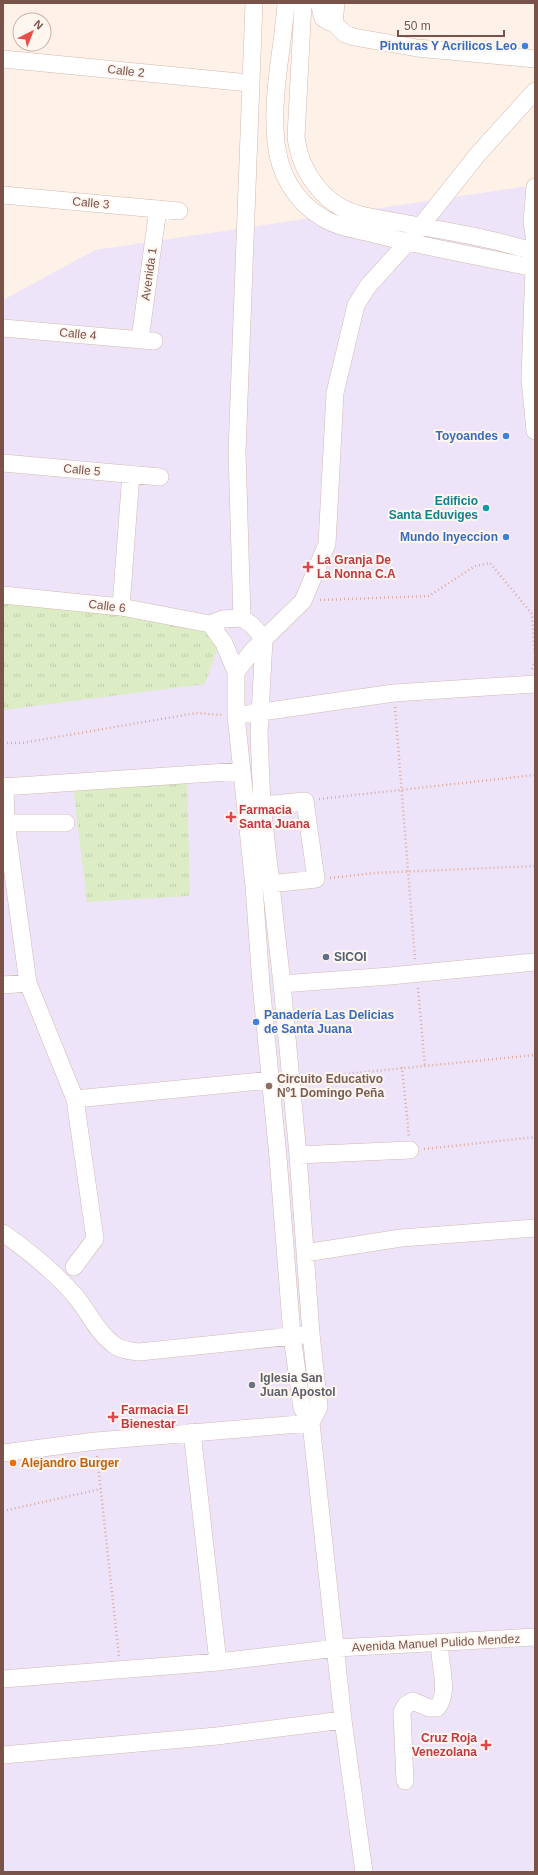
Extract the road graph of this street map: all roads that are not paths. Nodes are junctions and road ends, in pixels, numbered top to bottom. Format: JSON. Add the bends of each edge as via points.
{"nodes":[{"id":1,"x":254,"y":3,"type":"edge"},
{"id":2,"x":286,"y":3,"type":"edge"},
{"id":3,"x":303,"y":3,"type":"edge"},
{"id":4,"x":308,"y":3,"type":"edge"},
{"id":5,"x":319,"y":3,"type":"edge"},
{"id":6,"x":336,"y":3,"type":"edge"},
{"id":7,"x":334,"y":23,"type":"junction"},
{"id":8,"x":3,"y":59,"type":"edge"},
{"id":9,"x":535,"y":59,"type":"edge"},
{"id":10,"x":249,"y":83,"type":"junction"},
{"id":11,"x":535,"y":91,"type":"edge"},
{"id":12,"x":535,"y":188,"type":"edge"},
{"id":13,"x":3,"y":195,"type":"edge"},
{"id":14,"x":158,"y":209,"type":"junction"},
{"id":15,"x":179,"y":211,"type":"dead end"},
{"id":16,"x":424,"y":222,"type":"junction"},
{"id":17,"x":535,"y":241,"type":"edge"},
{"id":18,"x":408,"y":242,"type":"junction"},
{"id":19,"x":535,"y":260,"type":"edge"},
{"id":20,"x":3,"y":328,"type":"edge"},
{"id":21,"x":147,"y":340,"type":"joint"},
{"id":22,"x":535,"y":431,"type":"edge"},
{"id":23,"x":3,"y":463,"type":"edge"},
{"id":24,"x":131,"y":474,"type":"junction"},
{"id":25,"x":160,"y":477,"type":"dead end"},
{"id":26,"x":3,"y":595,"type":"edge"},
{"id":27,"x":121,"y":607,"type":"junction"},
{"id":28,"x":242,"y":618,"type":"junction"},
{"id":29,"x":210,"y":624,"type":"junction"},
{"id":30,"x":264,"y":639,"type":"junction"},
{"id":31,"x":236,"y":672,"type":"junction"},
{"id":32,"x":531,"y":684,"type":"edge"},
{"id":33,"x":260,"y":712,"type":"junction"},
{"id":34,"x":236,"y":715,"type":"junction"},
{"id":35,"x":242,"y":771,"type":"junction"},
{"id":36,"x":4,"y":786,"type":"edge"},
{"id":37,"x":262,"y":805,"type":"junction"},
{"id":38,"x":6,"y":823,"type":"junction"},
{"id":39,"x":66,"y":823,"type":"dead end"},
{"id":40,"x":270,"y":884,"type":"junction"},
{"id":41,"x":535,"y":962,"type":"edge"},
{"id":42,"x":28,"y":983,"type":"junction"},
{"id":43,"x":282,"y":984,"type":"junction"},
{"id":44,"x":3,"y":985,"type":"edge"},
{"id":45,"x":271,"y":1080,"type":"junction"},
{"id":46,"x":75,"y":1098,"type":"junction"},
{"id":47,"x":410,"y":1150,"type":"road end"},
{"id":48,"x":298,"y":1155,"type":"junction"},
{"id":49,"x":535,"y":1228,"type":"edge"},
{"id":50,"x":3,"y":1233,"type":"edge"},
{"id":51,"x":305,"y":1253,"type":"junction"},
{"id":52,"x":74,"y":1267,"type":"dead end"},
{"id":53,"x":311,"y":1334,"type":"junction"},
{"id":54,"x":292,"y":1336,"type":"junction"},
{"id":55,"x":311,"y":1423,"type":"junction"},
{"id":56,"x":192,"y":1432,"type":"junction"},
{"id":57,"x":3,"y":1453,"type":"edge"},
{"id":58,"x":535,"y":1637,"type":"edge"},
{"id":59,"x":535,"y":1647,"type":"edge"},
{"id":60,"x":336,"y":1648,"type":"junction"},
{"id":61,"x":440,"y":1652,"type":"junction"},
{"id":62,"x":218,"y":1662,"type":"junction"},
{"id":63,"x":3,"y":1679,"type":"edge"},
{"id":64,"x":344,"y":1720,"type":"junction"},
{"id":65,"x":3,"y":1756,"type":"edge"},
{"id":66,"x":405,"y":1781,"type":"dead end"},
{"id":67,"x":364,"y":1872,"type":"edge"}],
"edges":[{"from":1,"to":10,"type":"street"},
{"from":2,"to":18,"type":"street","via":[[275,131],[278,156],[288,182],[303,202],[330,222]]},
{"from":3,"to":16,"type":"street","via":[[296,137],[298,151],[311,181],[349,211]]},
{"from":4,"to":16,"type":"street","via":[[302,122],[305,145],[315,168],[332,187],[352,199]]},
{"from":5,"to":7,"type":"street","via":[[323,18]]},
{"from":6,"to":7,"type":"street"},
{"from":7,"to":9,"type":"street","via":[[345,34],[354,37],[417,48]]},
{"from":8,"to":10,"type":"street","name":"Calle 2"},
{"from":10,"to":28,"type":"street","via":[[236,452]]},
{"from":11,"to":16,"type":"street","via":[[478,154]]},
{"from":12,"to":17,"type":"street","via":[[532,222]]},
{"from":13,"to":14,"type":"street","name":"Calle 3"},
{"from":14,"to":15,"type":"street","name":"Calle 3"},
{"from":14,"to":21,"type":"street","name":"Avenida 1"},
{"from":16,"to":17,"type":"street"},
{"from":16,"to":18,"type":"street"},
{"from":16,"to":19,"type":"street"},
{"from":17,"to":19,"type":"street"},
{"from":18,"to":19,"type":"street"},
{"from":18,"to":30,"type":"street","via":[[368,286],[356,305],[335,393],[327,544],[303,600]]},
{"from":19,"to":22,"type":"street","via":[[530,379]]},
{"from":20,"to":21,"type":"street","name":"Calle 4"},
{"from":23,"to":24,"type":"street","name":"Calle 5"},
{"from":24,"to":25,"type":"street","name":"Calle 5"},
{"from":24,"to":27,"type":"street"},
{"from":26,"to":27,"type":"street","name":"Calle 6"},
{"from":27,"to":29,"type":"street","name":"Calle 6"},
{"from":28,"to":29,"type":"street","via":[[223,619]]},
{"from":28,"to":30,"type":"street"},
{"from":29,"to":31,"type":"street","via":[[224,643]]},
{"from":30,"to":31,"type":"street"},
{"from":30,"to":33,"type":"street"},
{"from":31,"to":34,"type":"street"},
{"from":32,"to":33,"type":"street","via":[[394,693]]},
{"from":33,"to":34,"type":"street"},
{"from":33,"to":37,"type":"street"},
{"from":34,"to":35,"type":"street"},
{"from":35,"to":36,"type":"street"},
{"from":35,"to":45,"type":"street"},
{"from":36,"to":38,"type":"street"},
{"from":37,"to":40,"type":"street"},
{"from":37,"to":40,"type":"street","via":[[305,801],[316,880]]},
{"from":38,"to":39,"type":"street"},
{"from":38,"to":42,"type":"street"},
{"from":40,"to":43,"type":"street"},
{"from":41,"to":43,"type":"street"},
{"from":42,"to":44,"type":"street"},
{"from":42,"to":46,"type":"street"},
{"from":43,"to":48,"type":"street"},
{"from":45,"to":46,"type":"street"},
{"from":45,"to":54,"type":"street"},
{"from":46,"to":52,"type":"street","via":[[95,1239]]},
{"from":47,"to":48,"type":"street"},
{"from":48,"to":51,"type":"street"},
{"from":49,"to":51,"type":"street","via":[[400,1238]]},
{"from":50,"to":54,"type":"street","via":[[36,1256],[77,1298],[104,1336],[114,1345],[124,1349],[139,1352]]},
{"from":51,"to":53,"type":"street"},
{"from":53,"to":54,"type":"street"},
{"from":53,"to":55,"type":"street","via":[[319,1407]]},
{"from":54,"to":55,"type":"street","via":[[302,1408]]},
{"from":55,"to":56,"type":"street"},
{"from":55,"to":60,"type":"street"},
{"from":56,"to":57,"type":"street"},
{"from":56,"to":62,"type":"street"},
{"from":58,"to":60,"type":"street","name":"Avenida Manuel Pulido Mendez"},
{"from":59,"to":61,"type":"street"},
{"from":60,"to":61,"type":"street","via":[[351,1657]]},
{"from":60,"to":62,"type":"street","name":"Avenida Manuel Pulido Mendez"},
{"from":60,"to":64,"type":"street"},
{"from":61,"to":66,"type":"street","via":[[444,1694],[442,1702],[437,1708],[429,1708],[413,1701],[406,1705],[402,1712]]},
{"from":62,"to":63,"type":"street","name":"Avenida Manuel Pulido Mendez"},
{"from":64,"to":65,"type":"street","via":[[217,1736]]},
{"from":64,"to":67,"type":"street"}]}
